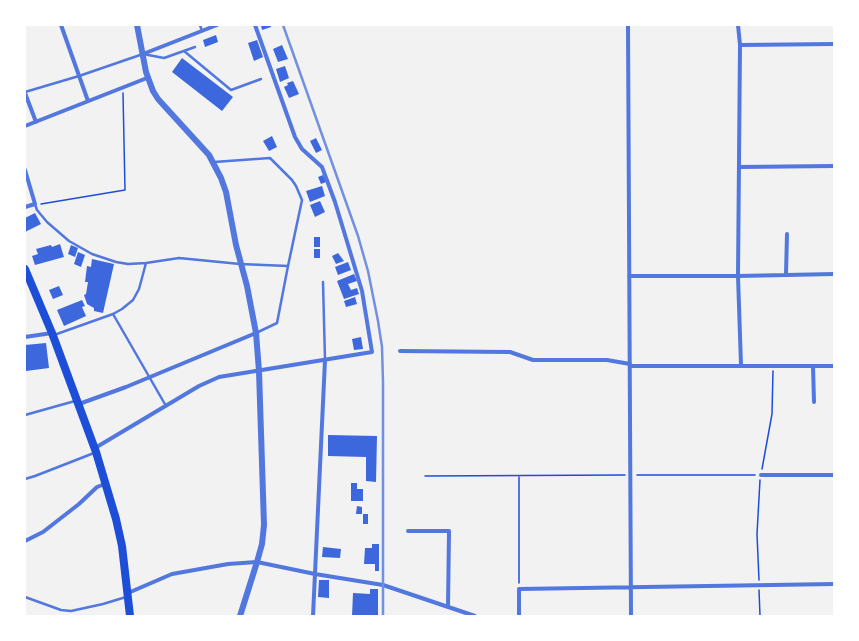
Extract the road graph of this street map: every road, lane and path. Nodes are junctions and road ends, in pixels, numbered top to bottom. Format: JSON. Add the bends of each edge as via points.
{"nodes":[{"id":1,"x":61,"y":25,"type":"edge"},
{"id":2,"x":136,"y":25,"type":"edge"},
{"id":3,"x":200,"y":25,"type":"edge"},
{"id":4,"x":217,"y":25,"type":"edge"},
{"id":5,"x":255,"y":25,"type":"edge"},
{"id":6,"x":628,"y":25,"type":"edge"},
{"id":7,"x":738,"y":25,"type":"edge"},
{"id":8,"x":202,"y":31,"type":"junction"},
{"id":9,"x":834,"y":44,"type":"edge"},
{"id":10,"x":740,"y":45,"type":"junction"},
{"id":11,"x":195,"y":47,"type":"dead end"},
{"id":12,"x":184,"y":51,"type":"junction"},
{"id":13,"x":143,"y":54,"type":"junction"},
{"id":14,"x":79,"y":76,"type":"junction"},
{"id":15,"x":147,"y":78,"type":"junction"},
{"id":16,"x":261,"y":79,"type":"dead end"},
{"id":17,"x":123,"y":87,"type":"junction"},
{"id":18,"x":25,"y":92,"type":"edge"},
{"id":19,"x":88,"y":101,"type":"junction"},
{"id":20,"x":36,"y":122,"type":"junction"},
{"id":21,"x":25,"y":126,"type":"edge"},
{"id":22,"x":214,"y":162,"type":"junction"},
{"id":23,"x":834,"y":166,"type":"edge"},
{"id":24,"x":739,"y":167,"type":"junction"},
{"id":25,"x":25,"y":170,"type":"edge"},
{"id":26,"x":35,"y":204,"type":"junction"},
{"id":27,"x":25,"y":207,"type":"edge"},
{"id":28,"x":787,"y":234,"type":"dead end"},
{"id":29,"x":146,"y":263,"type":"junction"},
{"id":30,"x":240,"y":264,"type":"junction"},
{"id":31,"x":288,"y":266,"type":"junction"},
{"id":32,"x":25,"y":270,"type":"edge"},
{"id":33,"x":786,"y":274,"type":"junction"},
{"id":34,"x":834,"y":274,"type":"edge"},
{"id":35,"x":628,"y":276,"type":"junction"},
{"id":36,"x":738,"y":276,"type":"junction"},
{"id":37,"x":323,"y":282,"type":"dead end"},
{"id":38,"x":113,"y":314,"type":"junction"},
{"id":39,"x":256,"y":333,"type":"junction"},
{"id":40,"x":53,"y":334,"type":"junction"},
{"id":41,"x":25,"y":337,"type":"edge"},
{"id":42,"x":400,"y":351,"type":"dead end"},
{"id":43,"x":325,"y":360,"type":"junction"},
{"id":44,"x":630,"y":365,"type":"junction"},
{"id":45,"x":741,"y":365,"type":"junction"},
{"id":46,"x":773,"y":365,"type":"junction"},
{"id":47,"x":813,"y":366,"type":"junction"},
{"id":48,"x":834,"y":366,"type":"edge"},
{"id":49,"x":259,"y":371,"type":"junction"},
{"id":50,"x":150,"y":376,"type":"junction"},
{"id":51,"x":79,"y":402,"type":"junction"},
{"id":52,"x":814,"y":402,"type":"dead end"},
{"id":53,"x":166,"y":406,"type":"junction"},
{"id":54,"x":25,"y":415,"type":"edge"},
{"id":55,"x":96,"y":450,"type":"junction"},
{"id":56,"x":631,"y":475,"type":"junction"},
{"id":57,"x":761,"y":475,"type":"junction"},
{"id":58,"x":425,"y":476,"type":"dead end"},
{"id":59,"x":834,"y":476,"type":"edge"},
{"id":60,"x":519,"y":477,"type":"junction"},
{"id":61,"x":25,"y":479,"type":"edge"},
{"id":62,"x":106,"y":483,"type":"junction"},
{"id":63,"x":408,"y":531,"type":"dead end"},
{"id":64,"x":25,"y":541,"type":"edge"},
{"id":65,"x":257,"y":562,"type":"junction"},
{"id":66,"x":315,"y":574,"type":"junction"},
{"id":67,"x":834,"y":584,"type":"edge"},
{"id":68,"x":759,"y":585,"type":"junction"},
{"id":69,"x":632,"y":587,"type":"junction"},
{"id":70,"x":520,"y":589,"type":"junction"},
{"id":71,"x":128,"y":594,"type":"junction"},
{"id":72,"x":25,"y":597,"type":"edge"},
{"id":73,"x":448,"y":607,"type":"junction"},
{"id":74,"x":130,"y":616,"type":"edge"},
{"id":75,"x":240,"y":616,"type":"edge"},
{"id":76,"x":313,"y":616,"type":"edge"},
{"id":77,"x":475,"y":616,"type":"edge"},
{"id":78,"x":519,"y":616,"type":"edge"},
{"id":79,"x":631,"y":616,"type":"edge"},
{"id":80,"x":760,"y":616,"type":"edge"}],
"edges":[{"from":1,"to":14,"type":"street"},
{"from":2,"to":13,"type":"street"},
{"from":3,"to":8,"type":"lane"},
{"from":4,"to":8,"type":"street"},
{"from":5,"to":43,"type":"street","via":[[295,137],[302,149],[322,167],[362,291],[372,352]]},
{"from":6,"to":35,"type":"street"},
{"from":7,"to":10,"type":"street"},
{"from":8,"to":13,"type":"street"},
{"from":9,"to":10,"type":"street"},
{"from":10,"to":24,"type":"street"},
{"from":11,"to":12,"type":"lane"},
{"from":12,"to":13,"type":"lane","via":[[164,58]]},
{"from":12,"to":16,"type":"lane","via":[[231,90]]},
{"from":13,"to":14,"type":"lane"},
{"from":13,"to":15,"type":"street"},
{"from":14,"to":18,"type":"lane"},
{"from":14,"to":19,"type":"street"},
{"from":15,"to":17,"type":"street"},
{"from":15,"to":22,"type":"street","via":[[158,99]]},
{"from":17,"to":19,"type":"street"},
{"from":17,"to":26,"type":"path","via":[[125,190]]},
{"from":18,"to":20,"type":"street"},
{"from":19,"to":20,"type":"street"},
{"from":20,"to":21,"type":"street"},
{"from":22,"to":30,"type":"street","via":[[226,192]]},
{"from":22,"to":31,"type":"lane","via":[[270,158],[296,186],[302,200]]},
{"from":23,"to":24,"type":"street"},
{"from":24,"to":36,"type":"street"},
{"from":25,"to":26,"type":"street"},
{"from":26,"to":27,"type":"street"},
{"from":26,"to":29,"type":"lane","via":[[36,210],[46,222],[69,241],[92,254],[128,264]]},
{"from":28,"to":33,"type":"street"},
{"from":29,"to":30,"type":"lane","via":[[179,258]]},
{"from":29,"to":38,"type":"lane","via":[[137,294],[133,300]]},
{"from":30,"to":31,"type":"lane"},
{"from":30,"to":39,"type":"street"},
{"from":31,"to":39,"type":"lane","via":[[277,323]]},
{"from":32,"to":40,"type":"highway"},
{"from":33,"to":34,"type":"street"},
{"from":33,"to":36,"type":"street"},
{"from":35,"to":36,"type":"street"},
{"from":35,"to":44,"type":"street"},
{"from":36,"to":45,"type":"street"},
{"from":37,"to":43,"type":"lane"},
{"from":38,"to":40,"type":"lane"},
{"from":38,"to":50,"type":"lane"},
{"from":39,"to":49,"type":"street"},
{"from":39,"to":50,"type":"street"},
{"from":40,"to":41,"type":"street"},
{"from":40,"to":51,"type":"highway"},
{"from":42,"to":44,"type":"street","via":[[510,352],[533,360],[607,360]]},
{"from":43,"to":49,"type":"street"},
{"from":43,"to":66,"type":"street"},
{"from":44,"to":45,"type":"street"},
{"from":44,"to":56,"type":"street"},
{"from":45,"to":46,"type":"street"},
{"from":46,"to":47,"type":"street"},
{"from":46,"to":57,"type":"path","via":[[772,414]]},
{"from":47,"to":48,"type":"street"},
{"from":47,"to":52,"type":"street"},
{"from":49,"to":53,"type":"street","via":[[211,380]]},
{"from":49,"to":65,"type":"street","via":[[264,525]]},
{"from":50,"to":51,"type":"street","via":[[126,387]]},
{"from":50,"to":53,"type":"lane"},
{"from":51,"to":54,"type":"lane"},
{"from":51,"to":55,"type":"highway"},
{"from":53,"to":55,"type":"street"},
{"from":55,"to":61,"type":"lane"},
{"from":55,"to":62,"type":"highway"},
{"from":56,"to":57,"type":"path"},
{"from":56,"to":60,"type":"path"},
{"from":56,"to":69,"type":"street"},
{"from":57,"to":59,"type":"street"},
{"from":57,"to":68,"type":"path","via":[[757,534]]},
{"from":58,"to":60,"type":"path"},
{"from":60,"to":70,"type":"path"},
{"from":62,"to":64,"type":"street","via":[[97,487],[43,532]]},
{"from":62,"to":71,"type":"highway","via":[[122,546]]},
{"from":63,"to":73,"type":"street","via":[[449,531]]},
{"from":65,"to":66,"type":"street"},
{"from":65,"to":71,"type":"street","via":[[228,564],[172,574]]},
{"from":65,"to":75,"type":"street"},
{"from":66,"to":73,"type":"street","via":[[383,585]]},
{"from":66,"to":76,"type":"street"},
{"from":67,"to":68,"type":"street"},
{"from":68,"to":69,"type":"street"},
{"from":68,"to":80,"type":"path"},
{"from":69,"to":70,"type":"street"},
{"from":69,"to":79,"type":"street"},
{"from":70,"to":78,"type":"street"},
{"from":71,"to":72,"type":"lane","via":[[103,604],[71,611],[60,610]]},
{"from":71,"to":74,"type":"highway"},
{"from":73,"to":77,"type":"street"}]}
